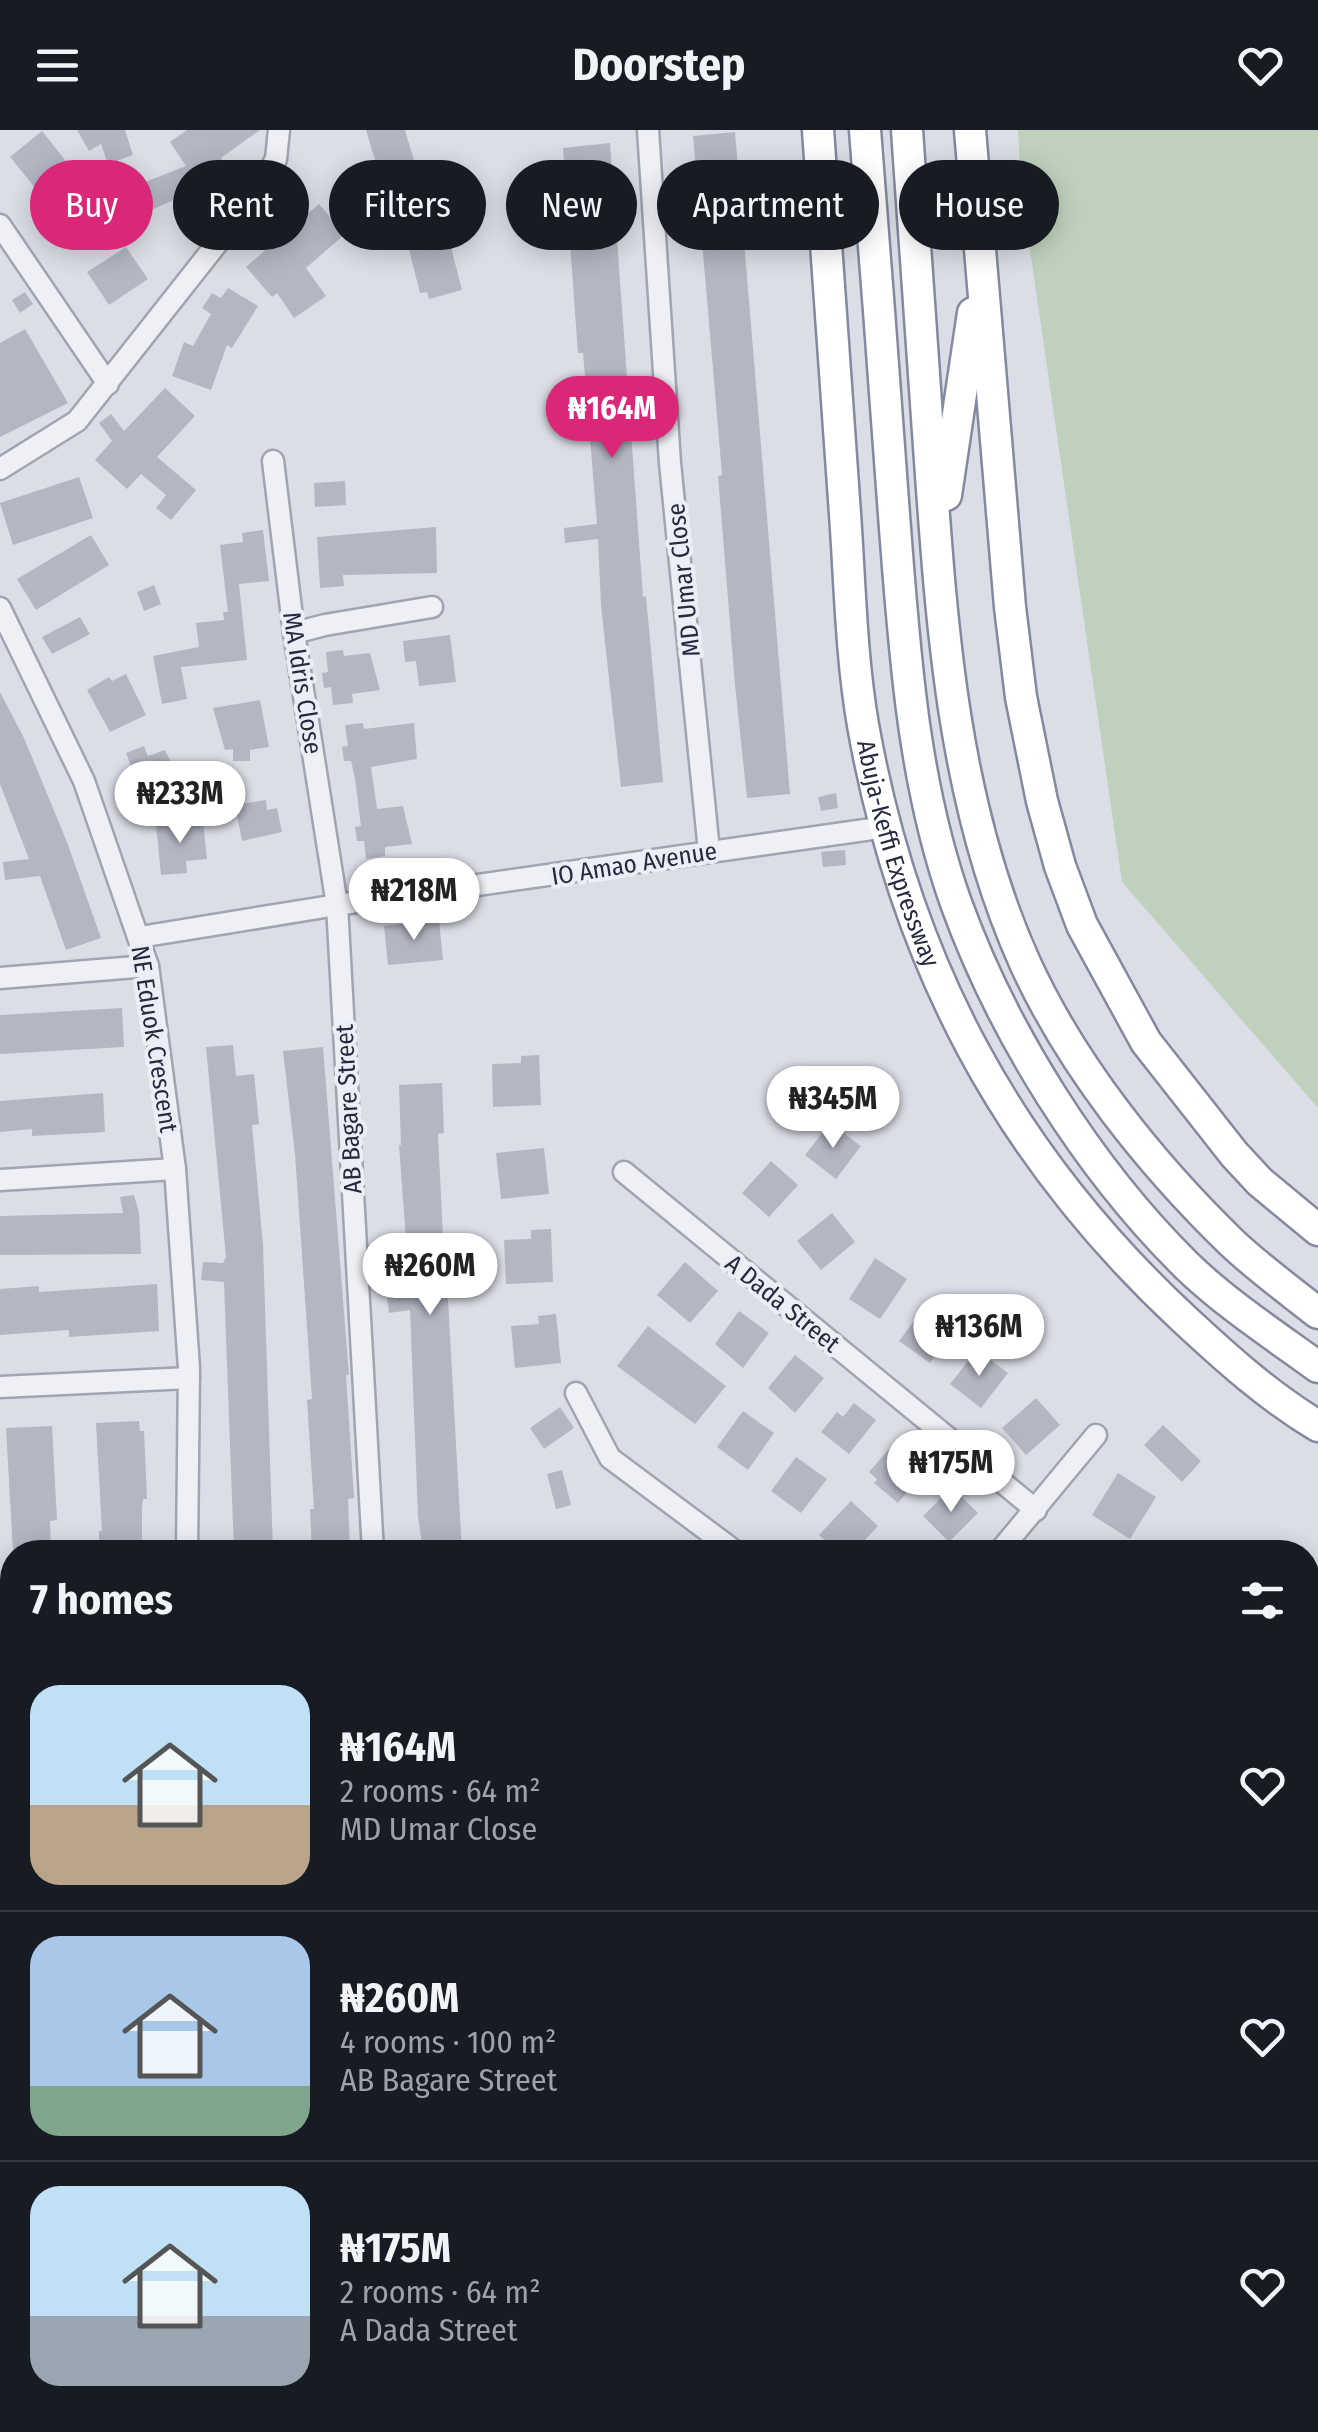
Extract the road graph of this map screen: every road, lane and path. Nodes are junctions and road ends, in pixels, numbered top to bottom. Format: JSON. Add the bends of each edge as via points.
{"nodes":[{"id":1,"x":279,"y":130,"type":"edge"},
{"id":2,"x":648,"y":130,"type":"edge"},
{"id":3,"x":818,"y":130,"type":"edge"},
{"id":4,"x":865,"y":130,"type":"edge"},
{"id":5,"x":907,"y":130,"type":"edge"},
{"id":6,"x":970,"y":130,"type":"edge"},
{"id":7,"x":0,"y":225,"type":"edge"},
{"id":8,"x":981,"y":270,"type":"junction"},
{"id":9,"x":108,"y":384,"type":"junction"},
{"id":10,"x":273,"y":461,"type":"dead end"},
{"id":11,"x":0,"y":469,"type":"edge"},
{"id":12,"x":938,"y":578,"type":"junction"},
{"id":13,"x":432,"y":607,"type":"dead end"},
{"id":14,"x":0,"y":608,"type":"edge"},
{"id":15,"x":294,"y":634,"type":"junction"},
{"id":16,"x":886,"y":827,"type":"junction"},
{"id":17,"x":710,"y":851,"type":"junction"},
{"id":18,"x":337,"y":905,"type":"junction"},
{"id":19,"x":140,"y":937,"type":"junction"},
{"id":20,"x":148,"y":966,"type":"junction"},
{"id":21,"x":0,"y":978,"type":"edge"},
{"id":22,"x":175,"y":1168,"type":"junction"},
{"id":23,"x":624,"y":1172,"type":"dead end"},
{"id":24,"x":0,"y":1180,"type":"edge"},
{"id":25,"x":1318,"y":1230,"type":"edge"},
{"id":26,"x":1318,"y":1313,"type":"edge"},
{"id":27,"x":1318,"y":1367,"type":"edge"},
{"id":28,"x":189,"y":1378,"type":"junction"},
{"id":29,"x":0,"y":1387,"type":"edge"},
{"id":30,"x":576,"y":1393,"type":"dead end"},
{"id":31,"x":1318,"y":1426,"type":"edge"},
{"id":32,"x":1096,"y":1435,"type":"dead end"},
{"id":33,"x":1036,"y":1510,"type":"junction"},
{"id":34,"x":187,"y":1540,"type":"edge"},
{"id":35,"x":373,"y":1540,"type":"edge"},
{"id":36,"x":720,"y":1540,"type":"edge"},
{"id":37,"x":1010,"y":1540,"type":"edge"}],
"edges":[{"from":1,"to":9,"type":"street","via":[[276,159],[260,188]]},
{"from":2,"to":17,"type":"street","name":"MD Umar Close","via":[[670,462]]},
{"from":3,"to":16,"type":"highway","name":"Abuja-Keffi Expressway","via":[[858,686]]},
{"from":4,"to":27,"type":"highway","name":"Abuja-Keffi Expressway","via":[[908,685],[930,810],[955,901],[1025,1050],[1134,1208],[1189,1267]]},
{"from":5,"to":12,"type":"highway"},
{"from":6,"to":8,"type":"highway"},
{"from":7,"to":9,"type":"street"},
{"from":8,"to":12,"type":"highway"},
{"from":8,"to":25,"type":"highway","via":[[1019,679],[1060,866],[1082,925],[1146,1042],[1247,1168]]},
{"from":9,"to":11,"type":"street","via":[[78,421]]},
{"from":10,"to":15,"type":"street","name":"MA Idris Close"},
{"from":12,"to":26,"type":"highway","via":[[963,759],[984,852],[1039,990],[1091,1076],[1164,1171],[1232,1243]]},
{"from":13,"to":15,"type":"street"},
{"from":14,"to":19,"type":"street","name":"NE Eduok Crescent","via":[[84,781]]},
{"from":15,"to":18,"type":"street","name":"MA Idris Close"},
{"from":16,"to":17,"type":"street","name":"IO Amao Avenue"},
{"from":16,"to":31,"type":"highway","name":"Abuja-Keffi Expressway","via":[[939,986],[1056,1182],[1199,1333],[1264,1391]]},
{"from":17,"to":18,"type":"street","name":"IO Amao Avenue"},
{"from":18,"to":19,"type":"street","name":"IO Amao Avenue"},
{"from":18,"to":35,"type":"street","name":"AB Bagare Street"},
{"from":19,"to":20,"type":"street","name":"NE Eduok Crescent"},
{"from":20,"to":21,"type":"street"},
{"from":20,"to":22,"type":"street","name":"NE Eduok Crescent"},
{"from":22,"to":24,"type":"street"},
{"from":22,"to":28,"type":"street","name":"NE Eduok Crescent"},
{"from":23,"to":33,"type":"street","name":"A Dada Street"},
{"from":28,"to":29,"type":"street"},
{"from":28,"to":34,"type":"street","name":"NE Eduok Crescent"},
{"from":30,"to":36,"type":"street","via":[[610,1458]]},
{"from":32,"to":33,"type":"street"},
{"from":33,"to":37,"type":"street"}]}
